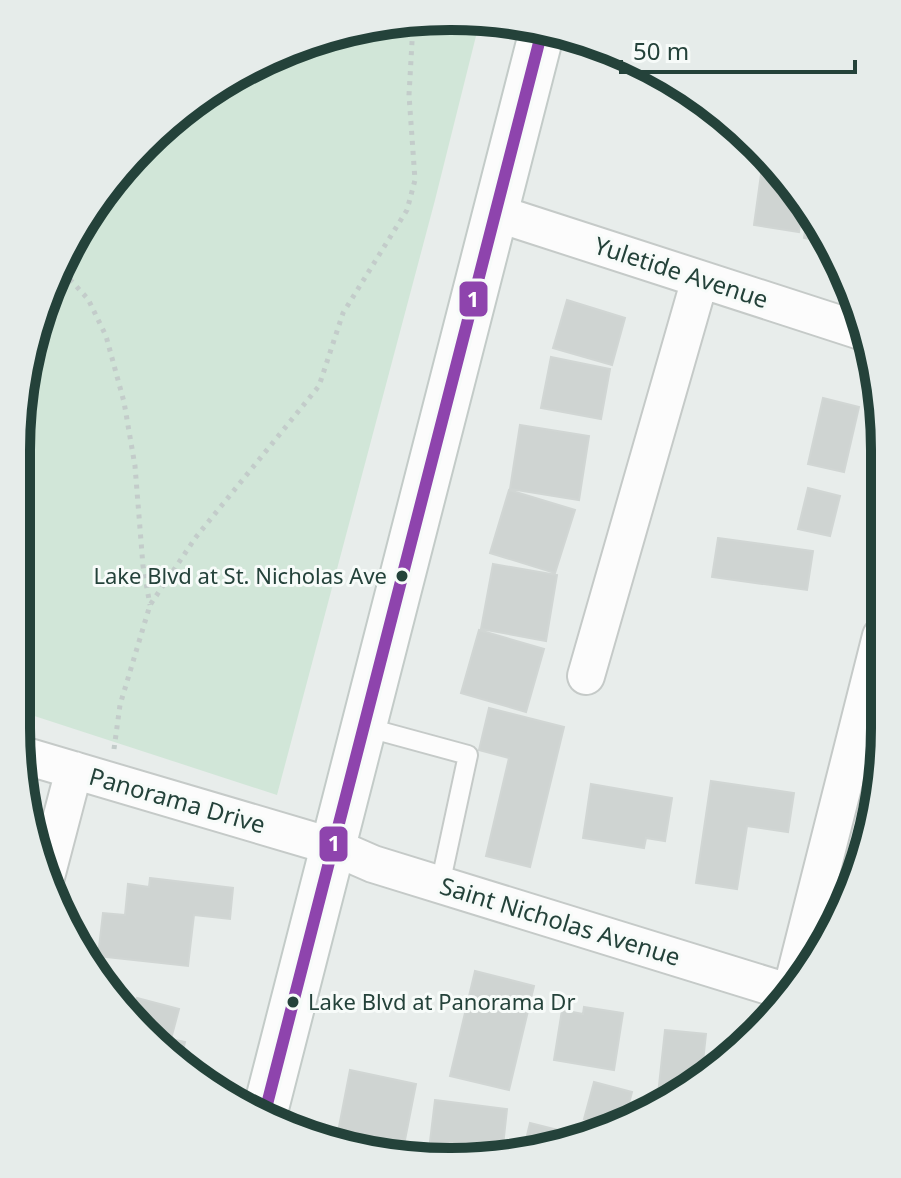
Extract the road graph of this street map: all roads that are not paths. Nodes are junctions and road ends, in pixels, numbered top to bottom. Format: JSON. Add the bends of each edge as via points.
{"nodes":[{"id":1,"x":540,"y":40,"type":"edge"},
{"id":2,"x":496,"y":213,"type":"junction"},
{"id":3,"x":700,"y":279,"type":"junction"},
{"id":4,"x":853,"y":328,"type":"edge"},
{"id":5,"x":871,"y":675,"type":"edge"},
{"id":6,"x":586,"y":676,"type":"dead end"},
{"id":7,"x":365,"y":727,"type":"junction"},
{"id":8,"x":31,"y":758,"type":"edge"},
{"id":9,"x":74,"y":770,"type":"junction"},
{"id":10,"x":334,"y":847,"type":"junction"},
{"id":11,"x":51,"y":859,"type":"edge"},
{"id":12,"x":440,"y":885,"type":"junction"},
{"id":13,"x":796,"y":966,"type":"edge"},
{"id":14,"x":781,"y":987,"type":"edge"},
{"id":15,"x":267,"y":1106,"type":"edge"}],
"edges":[{"from":1,"to":2,"type":"main road"},
{"from":2,"to":3,"type":"street","name":"Yuletide Avenue"},
{"from":2,"to":7,"type":"main road"},
{"from":3,"to":4,"type":"street","name":"Yuletide Avenue"},
{"from":3,"to":6,"type":"street"},
{"from":5,"to":13,"type":"street"},
{"from":7,"to":10,"type":"main road"},
{"from":7,"to":12,"type":"lane","via":[[468,755]]},
{"from":8,"to":9,"type":"street","name":"Panorama Drive"},
{"from":9,"to":10,"type":"street","name":"Panorama Drive"},
{"from":9,"to":11,"type":"street"},
{"from":10,"to":12,"type":"street","name":"Saint Nicholas Avenue"},
{"from":10,"to":15,"type":"main road"},
{"from":12,"to":14,"type":"street","name":"Saint Nicholas Avenue"}]}
